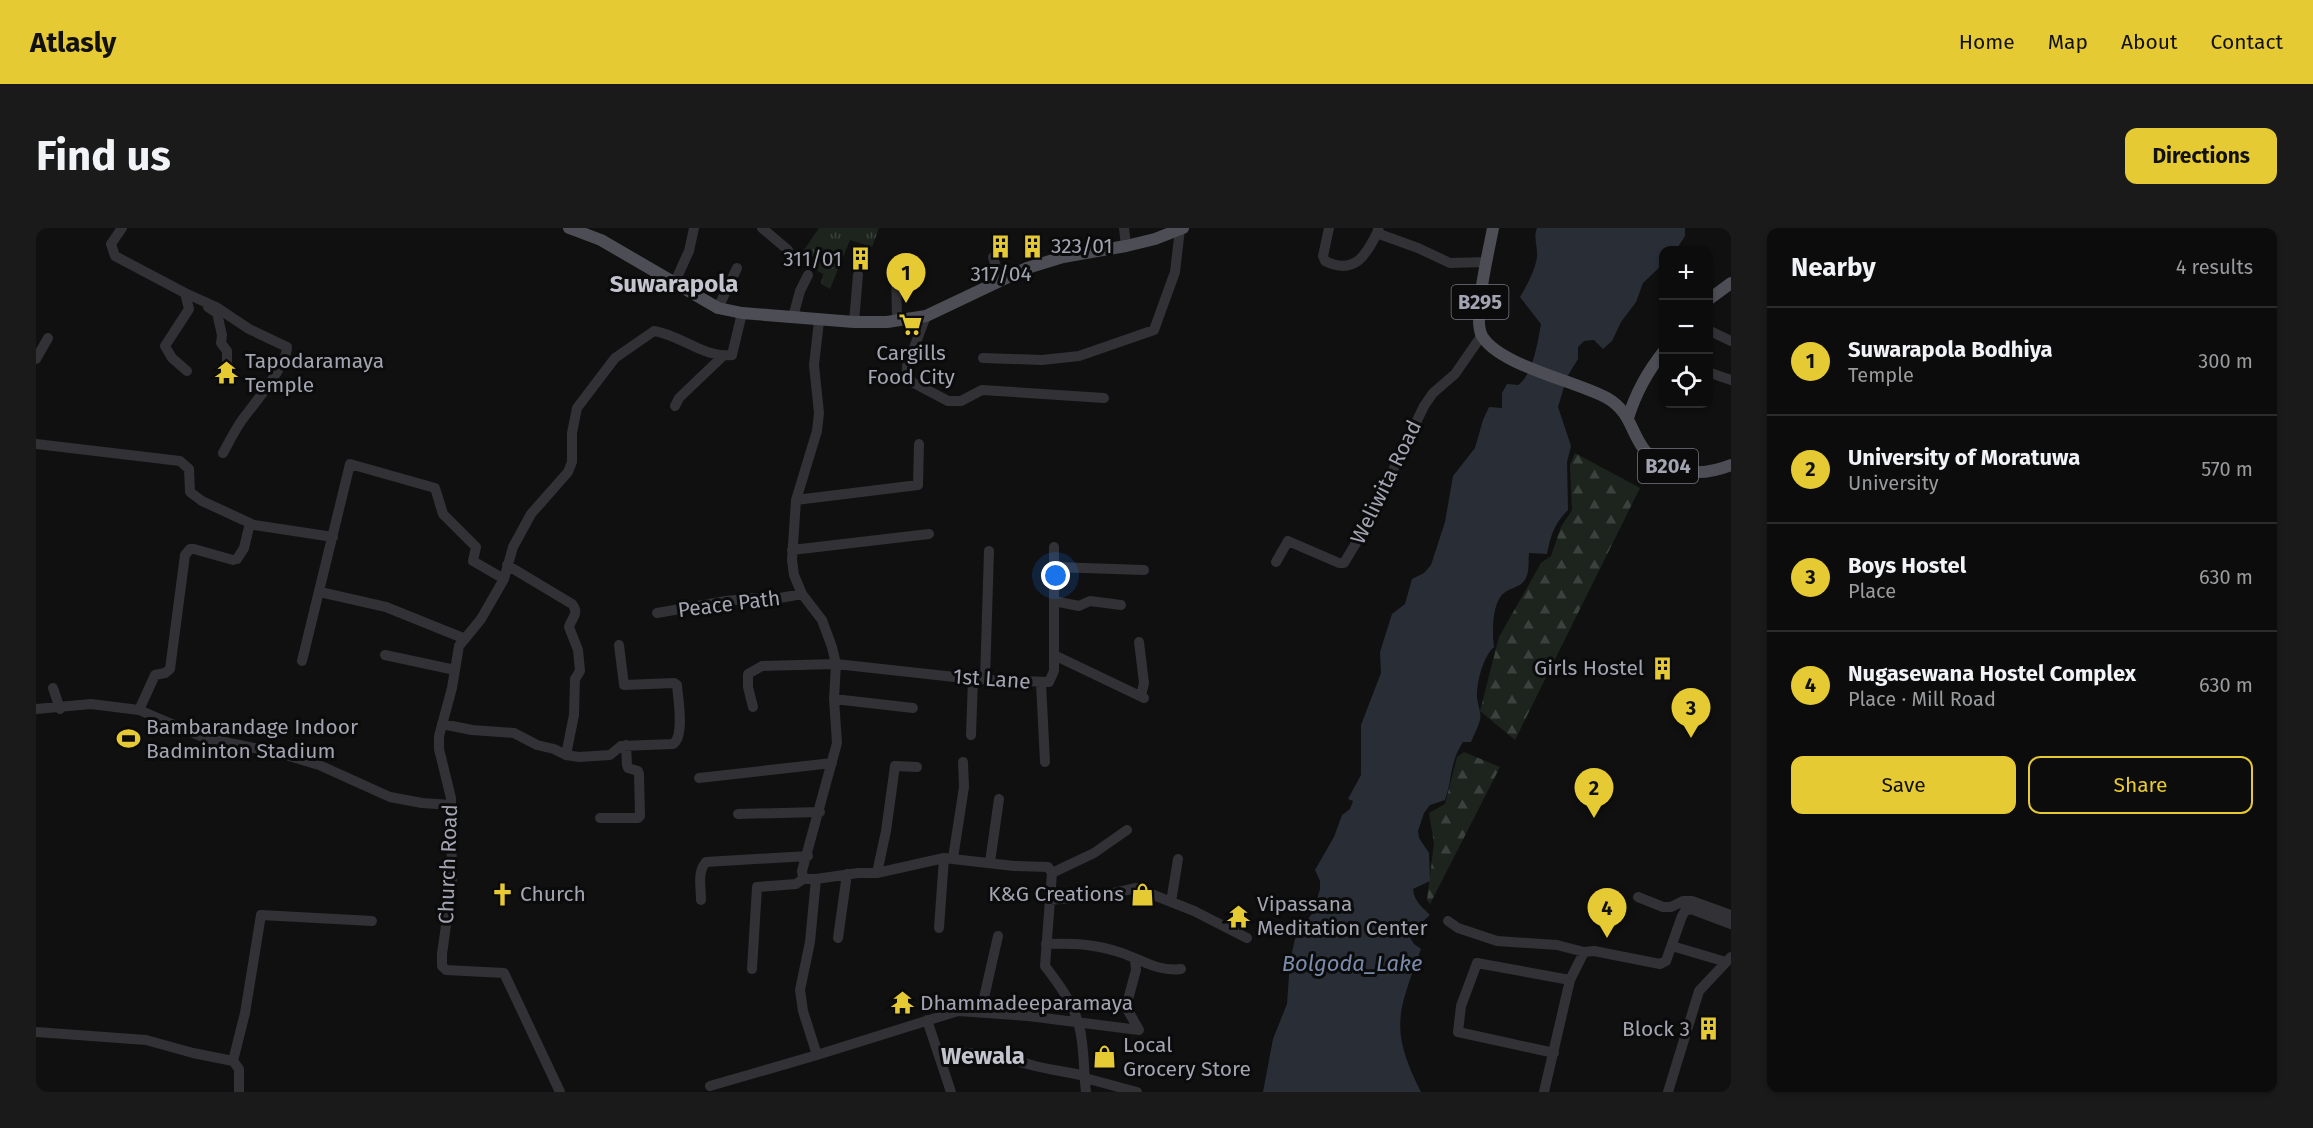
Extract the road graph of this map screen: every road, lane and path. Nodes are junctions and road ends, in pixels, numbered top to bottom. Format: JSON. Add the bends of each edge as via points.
{"nodes":[{"id":1,"x":122,"y":228,"type":"edge"},
{"id":2,"x":569,"y":228,"type":"edge"},
{"id":3,"x":694,"y":228,"type":"edge"},
{"id":4,"x":762,"y":228,"type":"edge"},
{"id":5,"x":1124,"y":228,"type":"edge"},
{"id":6,"x":1329,"y":228,"type":"edge"},
{"id":7,"x":1493,"y":228,"type":"edge"},
{"id":8,"x":1181,"y":229,"type":"edge"},
{"id":9,"x":1378,"y":230,"type":"edge"},
{"id":10,"x":1126,"y":246,"type":"junction"},
{"id":11,"x":788,"y":250,"type":"dead end"},
{"id":12,"x":993,"y":256,"type":"dead end"},
{"id":13,"x":1486,"y":262,"type":"junction"},
{"id":14,"x":737,"y":268,"type":"dead end"},
{"id":15,"x":896,"y":272,"type":"dead end"},
{"id":16,"x":808,"y":275,"type":"dead end"},
{"id":17,"x":858,"y":275,"type":"dead end"},
{"id":18,"x":1000,"y":280,"type":"junction"},
{"id":19,"x":674,"y":284,"type":"junction"},
{"id":20,"x":1728,"y":289,"type":"edge"},
{"id":21,"x":185,"y":293,"type":"junction"},
{"id":22,"x":1713,"y":297,"type":"edge"},
{"id":23,"x":718,"y":308,"type":"junction"},
{"id":24,"x":742,"y":313,"type":"junction"},
{"id":25,"x":793,"y":316,"type":"junction"},
{"id":26,"x":926,"y":316,"type":"junction"},
{"id":27,"x":819,"y":321,"type":"junction"},
{"id":28,"x":897,"y":321,"type":"junction"},
{"id":29,"x":854,"y":322,"type":"junction"},
{"id":30,"x":1713,"y":332,"type":"edge"},
{"id":31,"x":1482,"y":336,"type":"junction"},
{"id":32,"x":48,"y":338,"type":"dead end"},
{"id":33,"x":1731,"y":341,"type":"edge"},
{"id":34,"x":1662,"y":354,"type":"edge"},
{"id":35,"x":723,"y":356,"type":"junction"},
{"id":36,"x":982,"y":358,"type":"dead end"},
{"id":37,"x":36,"y":359,"type":"edge"},
{"id":38,"x":227,"y":370,"type":"dead end"},
{"id":39,"x":187,"y":371,"type":"dead end"},
{"id":40,"x":1713,"y":374,"type":"edge"},
{"id":41,"x":1731,"y":380,"type":"edge"},
{"id":42,"x":1104,"y":398,"type":"dead end"},
{"id":43,"x":675,"y":406,"type":"dead end"},
{"id":44,"x":1628,"y":418,"type":"junction"},
{"id":45,"x":36,"y":444,"type":"edge"},
{"id":46,"x":919,"y":444,"type":"dead end"},
{"id":47,"x":223,"y":453,"type":"dead end"},
{"id":48,"x":1731,"y":465,"type":"edge"},
{"id":49,"x":796,"y":500,"type":"junction"},
{"id":50,"x":250,"y":523,"type":"junction"},
{"id":51,"x":929,"y":534,"type":"dead end"},
{"id":52,"x":333,"y":537,"type":"junction"},
{"id":53,"x":1054,"y":547,"type":"dead end"},
{"id":54,"x":792,"y":550,"type":"junction"},
{"id":55,"x":989,"y":551,"type":"dead end"},
{"id":56,"x":1276,"y":562,"type":"dead end"},
{"id":57,"x":507,"y":565,"type":"junction"},
{"id":58,"x":1054,"y":567,"type":"junction"},
{"id":59,"x":1144,"y":570,"type":"dead end"},
{"id":60,"x":504,"y":579,"type":"junction"},
{"id":61,"x":320,"y":592,"type":"junction"},
{"id":62,"x":802,"y":594,"type":"junction"},
{"id":63,"x":1054,"y":601,"type":"junction"},
{"id":64,"x":1121,"y":605,"type":"dead end"},
{"id":65,"x":657,"y":614,"type":"dead end"},
{"id":66,"x":463,"y":638,"type":"junction"},
{"id":67,"x":1139,"y":642,"type":"dead end"},
{"id":68,"x":619,"y":645,"type":"dead end"},
{"id":69,"x":385,"y":656,"type":"dead end"},
{"id":70,"x":1054,"y":656,"type":"junction"},
{"id":71,"x":302,"y":662,"type":"dead end"},
{"id":72,"x":836,"y":664,"type":"junction"},
{"id":73,"x":455,"y":670,"type":"junction"},
{"id":74,"x":979,"y":679,"type":"junction"},
{"id":75,"x":1041,"y":683,"type":"junction"},
{"id":76,"x":53,"y":688,"type":"dead end"},
{"id":77,"x":834,"y":699,"type":"junction"},
{"id":78,"x":753,"y":707,"type":"dead end"},
{"id":79,"x":913,"y":708,"type":"dead end"},
{"id":80,"x":60,"y":709,"type":"junction"},
{"id":81,"x":36,"y":710,"type":"edge"},
{"id":82,"x":139,"y":710,"type":"junction"},
{"id":83,"x":442,"y":724,"type":"junction"},
{"id":84,"x":971,"y":735,"type":"dead end"},
{"id":85,"x":626,"y":745,"type":"junction"},
{"id":86,"x":566,"y":755,"type":"junction"},
{"id":87,"x":963,"y":762,"type":"dead end"},
{"id":88,"x":1045,"y":762,"type":"dead end"},
{"id":89,"x":832,"y":763,"type":"junction"},
{"id":90,"x":917,"y":767,"type":"dead end"},
{"id":91,"x":699,"y":778,"type":"dead end"},
{"id":92,"x":999,"y":799,"type":"dead end"},
{"id":93,"x":451,"y":805,"type":"junction"},
{"id":94,"x":820,"y":812,"type":"junction"},
{"id":95,"x":738,"y":814,"type":"dead end"},
{"id":96,"x":600,"y":818,"type":"dead end"},
{"id":97,"x":1127,"y":830,"type":"dead end"},
{"id":98,"x":808,"y":855,"type":"junction"},
{"id":99,"x":949,"y":858,"type":"junction"},
{"id":100,"x":1178,"y":859,"type":"dead end"},
{"id":101,"x":990,"y":862,"type":"junction"},
{"id":102,"x":877,"y":873,"type":"junction"},
{"id":103,"x":1052,"y":873,"type":"junction"},
{"id":104,"x":847,"y":874,"type":"junction"},
{"id":105,"x":803,"y":879,"type":"junction"},
{"id":106,"x":816,"y":879,"type":"junction"},
{"id":107,"x":1638,"y":897,"type":"dead end"},
{"id":108,"x":701,"y":900,"type":"dead end"},
{"id":109,"x":1050,"y":900,"type":"junction"},
{"id":110,"x":1171,"y":902,"type":"junction"},
{"id":111,"x":1731,"y":915,"type":"edge"},
{"id":112,"x":372,"y":921,"type":"dead end"},
{"id":113,"x":1448,"y":921,"type":"dead end"},
{"id":114,"x":1731,"y":924,"type":"edge"},
{"id":115,"x":939,"y":928,"type":"dead end"},
{"id":116,"x":998,"y":936,"type":"dead end"},
{"id":117,"x":838,"y":938,"type":"dead end"},
{"id":118,"x":1247,"y":938,"type":"dead end"},
{"id":119,"x":1046,"y":944,"type":"junction"},
{"id":120,"x":1672,"y":946,"type":"junction"},
{"id":121,"x":1584,"y":952,"type":"junction"},
{"id":122,"x":1135,"y":959,"type":"junction"},
{"id":123,"x":1729,"y":959,"type":"edge"},
{"id":124,"x":752,"y":969,"type":"dead end"},
{"id":125,"x":1181,"y":969,"type":"dead end"},
{"id":126,"x":1570,"y":980,"type":"junction"},
{"id":127,"x":981,"y":1011,"type":"junction"},
{"id":128,"x":927,"y":1020,"type":"junction"},
{"id":129,"x":1078,"y":1022,"type":"junction"},
{"id":130,"x":36,"y":1032,"type":"edge"},
{"id":131,"x":1554,"y":1053,"type":"junction"},
{"id":132,"x":939,"y":1054,"type":"junction"},
{"id":133,"x":817,"y":1055,"type":"junction"},
{"id":134,"x":233,"y":1061,"type":"junction"},
{"id":135,"x":1085,"y":1077,"type":"junction"},
{"id":136,"x":734,"y":1080,"type":"junction"},
{"id":137,"x":710,"y":1086,"type":"dead end"},
{"id":138,"x":239,"y":1092,"type":"edge"},
{"id":139,"x":560,"y":1092,"type":"edge"},
{"id":140,"x":739,"y":1092,"type":"edge"},
{"id":141,"x":951,"y":1092,"type":"edge"},
{"id":142,"x":1086,"y":1092,"type":"edge"},
{"id":143,"x":1137,"y":1092,"type":"edge"},
{"id":144,"x":1544,"y":1092,"type":"edge"},
{"id":145,"x":1668,"y":1092,"type":"edge"}],
"edges":[{"from":1,"to":21,"type":"street","via":[[111,244],[115,256]]},
{"from":2,"to":19,"type":"main road","via":[[601,240]]},
{"from":3,"to":19,"type":"street","via":[[689,251]]},
{"from":4,"to":11,"type":"street"},
{"from":5,"to":10,"type":"street"},
{"from":6,"to":9,"type":"street","via":[[1325,261],[1350,266],[1366,255]]},
{"from":7,"to":13,"type":"main road","number":"B295"},
{"from":8,"to":10,"type":"main road"},
{"from":8,"to":36,"type":"street","via":[[1175,272],[1154,330],[1079,356],[1042,360]]},
{"from":9,"to":13,"type":"street","via":[[1450,263]]},
{"from":10,"to":18,"type":"main road","via":[[1063,257]]},
{"from":12,"to":18,"type":"street"},
{"from":13,"to":31,"type":"main road","number":"B295","via":[[1478,319]]},
{"from":14,"to":23,"type":"street"},
{"from":15,"to":28,"type":"street"},
{"from":16,"to":25,"type":"street"},
{"from":17,"to":29,"type":"street"},
{"from":18,"to":26,"type":"main road"},
{"from":19,"to":23,"type":"main road"},
{"from":20,"to":22,"type":"main road"},
{"from":21,"to":38,"type":"street","via":[[217,313],[220,343],[227,351]]},
{"from":21,"to":39,"type":"street","via":[[189,309],[165,346]]},
{"from":21,"to":47,"type":"street","via":[[287,347],[277,372]]},
{"from":23,"to":24,"type":"main road"},
{"from":24,"to":25,"type":"main road"},
{"from":24,"to":35,"type":"street","via":[[732,355]]},
{"from":25,"to":27,"type":"main road"},
{"from":26,"to":28,"type":"main road"},
{"from":26,"to":42,"type":"street","via":[[907,374],[912,382],[948,401],[961,401],[982,390]]},
{"from":27,"to":29,"type":"main road"},
{"from":27,"to":49,"type":"street","via":[[814,365],[817,431]]},
{"from":28,"to":29,"type":"main road"},
{"from":30,"to":33,"type":"street"},
{"from":31,"to":44,"type":"main road","number":"B295","via":[[1514,360],[1608,399]]},
{"from":31,"to":56,"type":"street","name":"Weliwita Road","via":[[1455,374],[1424,406],[1344,563],[1288,541]]},
{"from":32,"to":37,"type":"street"},
{"from":34,"to":44,"type":"main road","via":[[1647,372]]},
{"from":35,"to":43,"type":"street"},
{"from":35,"to":57,"type":"street","name":"Church Road","via":[[654,331],[615,358],[576,408],[568,472],[531,514]]},
{"from":40,"to":41,"type":"street"},
{"from":44,"to":48,"type":"main road","number":"B204","via":[[1644,452],[1666,466],[1694,473]]},
{"from":45,"to":50,"type":"street","via":[[180,461],[189,470],[189,487],[195,497]]},
{"from":46,"to":49,"type":"street","via":[[918,484]]},
{"from":49,"to":54,"type":"street"},
{"from":50,"to":52,"type":"street"},
{"from":50,"to":82,"type":"street","via":[[237,560],[194,549],[185,555],[171,667],[168,672],[155,675]]},
{"from":51,"to":54,"type":"street"},
{"from":52,"to":60,"type":"street","via":[[350,464],[435,488],[444,514],[476,547],[473,561]]},
{"from":52,"to":61,"type":"street"},
{"from":53,"to":58,"type":"street","name":"1st Lane"},
{"from":54,"to":62,"type":"street","via":[[794,574]]},
{"from":55,"to":74,"type":"street"},
{"from":57,"to":60,"type":"street","name":"Church Road"},
{"from":57,"to":86,"type":"street","via":[[575,608],[569,627],[578,650],[580,671],[575,678],[574,715]]},
{"from":58,"to":59,"type":"street"},
{"from":58,"to":63,"type":"street","name":"1st Lane"},
{"from":60,"to":66,"type":"street","name":"Church Road","via":[[481,619]]},
{"from":61,"to":66,"type":"street","via":[[386,607]]},
{"from":61,"to":71,"type":"street"},
{"from":62,"to":65,"type":"street","name":"Peace Path","via":[[726,601]]},
{"from":62,"to":72,"type":"street","via":[[822,620]]},
{"from":63,"to":64,"type":"street","via":[[1079,606],[1090,601]]},
{"from":63,"to":70,"type":"street","name":"1st Lane"},
{"from":66,"to":73,"type":"street","name":"Church Road"},
{"from":67,"to":70,"type":"street","via":[[1142,697]]},
{"from":68,"to":85,"type":"street","via":[[624,685],[677,685],[680,710],[677,742]]},
{"from":69,"to":73,"type":"street"},
{"from":70,"to":75,"type":"street","name":"1st Lane","via":[[1053,677]]},
{"from":72,"to":74,"type":"street","name":"1st Lane"},
{"from":72,"to":77,"type":"street"},
{"from":72,"to":78,"type":"street","name":"1st Lane","via":[[755,669],[748,674]]},
{"from":73,"to":83,"type":"street","name":"Church Road"},
{"from":74,"to":75,"type":"street","name":"1st Lane"},
{"from":74,"to":84,"type":"street"},
{"from":75,"to":88,"type":"street"},
{"from":76,"to":80,"type":"street"},
{"from":77,"to":79,"type":"street"},
{"from":77,"to":89,"type":"street","via":[[837,742]]},
{"from":80,"to":81,"type":"street"},
{"from":80,"to":82,"type":"street","via":[[91,704]]},
{"from":82,"to":93,"type":"street","via":[[205,738],[319,765],[390,797]]},
{"from":83,"to":86,"type":"street","via":[[514,733]]},
{"from":83,"to":93,"type":"street","name":"Church Road","via":[[439,749]]},
{"from":85,"to":86,"type":"street","via":[[609,755]]},
{"from":85,"to":96,"type":"street","via":[[628,768],[639,774],[640,816]]},
{"from":87,"to":99,"type":"street","via":[[964,787]]},
{"from":89,"to":91,"type":"street"},
{"from":89,"to":94,"type":"street"},
{"from":90,"to":102,"type":"street","via":[[896,766]]},
{"from":92,"to":101,"type":"street"},
{"from":93,"to":139,"type":"street","name":"Church Road","via":[[452,882],[442,966],[446,970],[504,973]]},
{"from":94,"to":95,"type":"street"},
{"from":94,"to":98,"type":"street"},
{"from":97,"to":103,"type":"street","via":[[1094,853]]},
{"from":98,"to":105,"type":"street"},
{"from":98,"to":108,"type":"street","via":[[706,862],[700,876]]},
{"from":99,"to":101,"type":"street"},
{"from":99,"to":102,"type":"street"},
{"from":99,"to":115,"type":"street"},
{"from":100,"to":110,"type":"street"},
{"from":101,"to":103,"type":"street","via":[[1048,867]]},
{"from":102,"to":104,"type":"street"},
{"from":103,"to":109,"type":"street"},
{"from":104,"to":106,"type":"street"},
{"from":104,"to":117,"type":"street"},
{"from":105,"to":106,"type":"street"},
{"from":105,"to":124,"type":"street","via":[[796,884],[757,887]]},
{"from":106,"to":133,"type":"street","via":[[810,942],[800,990]]},
{"from":107,"to":111,"type":"street","via":[[1663,907],[1692,901]]},
{"from":109,"to":110,"type":"street","via":[[1136,888]]},
{"from":109,"to":119,"type":"street"},
{"from":110,"to":118,"type":"street"},
{"from":112,"to":134,"type":"street","via":[[261,915]]},
{"from":113,"to":121,"type":"street","via":[[1497,941],[1557,945]]},
{"from":114,"to":120,"type":"street","via":[[1691,909],[1685,911]]},
{"from":116,"to":127,"type":"street"},
{"from":119,"to":122,"type":"street","via":[[1079,943]]},
{"from":119,"to":129,"type":"street","via":[[1045,966]]},
{"from":120,"to":121,"type":"street","via":[[1666,961],[1660,964]]},
{"from":120,"to":123,"type":"street"},
{"from":121,"to":126,"type":"street"},
{"from":122,"to":125,"type":"street","via":[[1165,970]]},
{"from":122,"to":129,"type":"street","via":[[1136,970],[1126,1006],[1139,1030]]},
{"from":123,"to":145,"type":"street","via":[[1699,991]]},
{"from":126,"to":131,"type":"street"},
{"from":126,"to":131,"type":"street","via":[[1477,963],[1461,1006],[1458,1032]]},
{"from":127,"to":128,"type":"street","via":[[958,1011]]},
{"from":127,"to":129,"type":"street"},
{"from":128,"to":132,"type":"street"},
{"from":128,"to":133,"type":"street"},
{"from":129,"to":135,"type":"street"},
{"from":130,"to":134,"type":"street","via":[[146,1040]]},
{"from":131,"to":144,"type":"street"},
{"from":132,"to":135,"type":"street","via":[[994,1054]]},
{"from":132,"to":141,"type":"street"},
{"from":133,"to":136,"type":"street"},
{"from":134,"to":138,"type":"street","via":[[239,1069]]},
{"from":135,"to":142,"type":"street"},
{"from":135,"to":143,"type":"street"},
{"from":136,"to":137,"type":"street"},
{"from":136,"to":140,"type":"street"}]}
